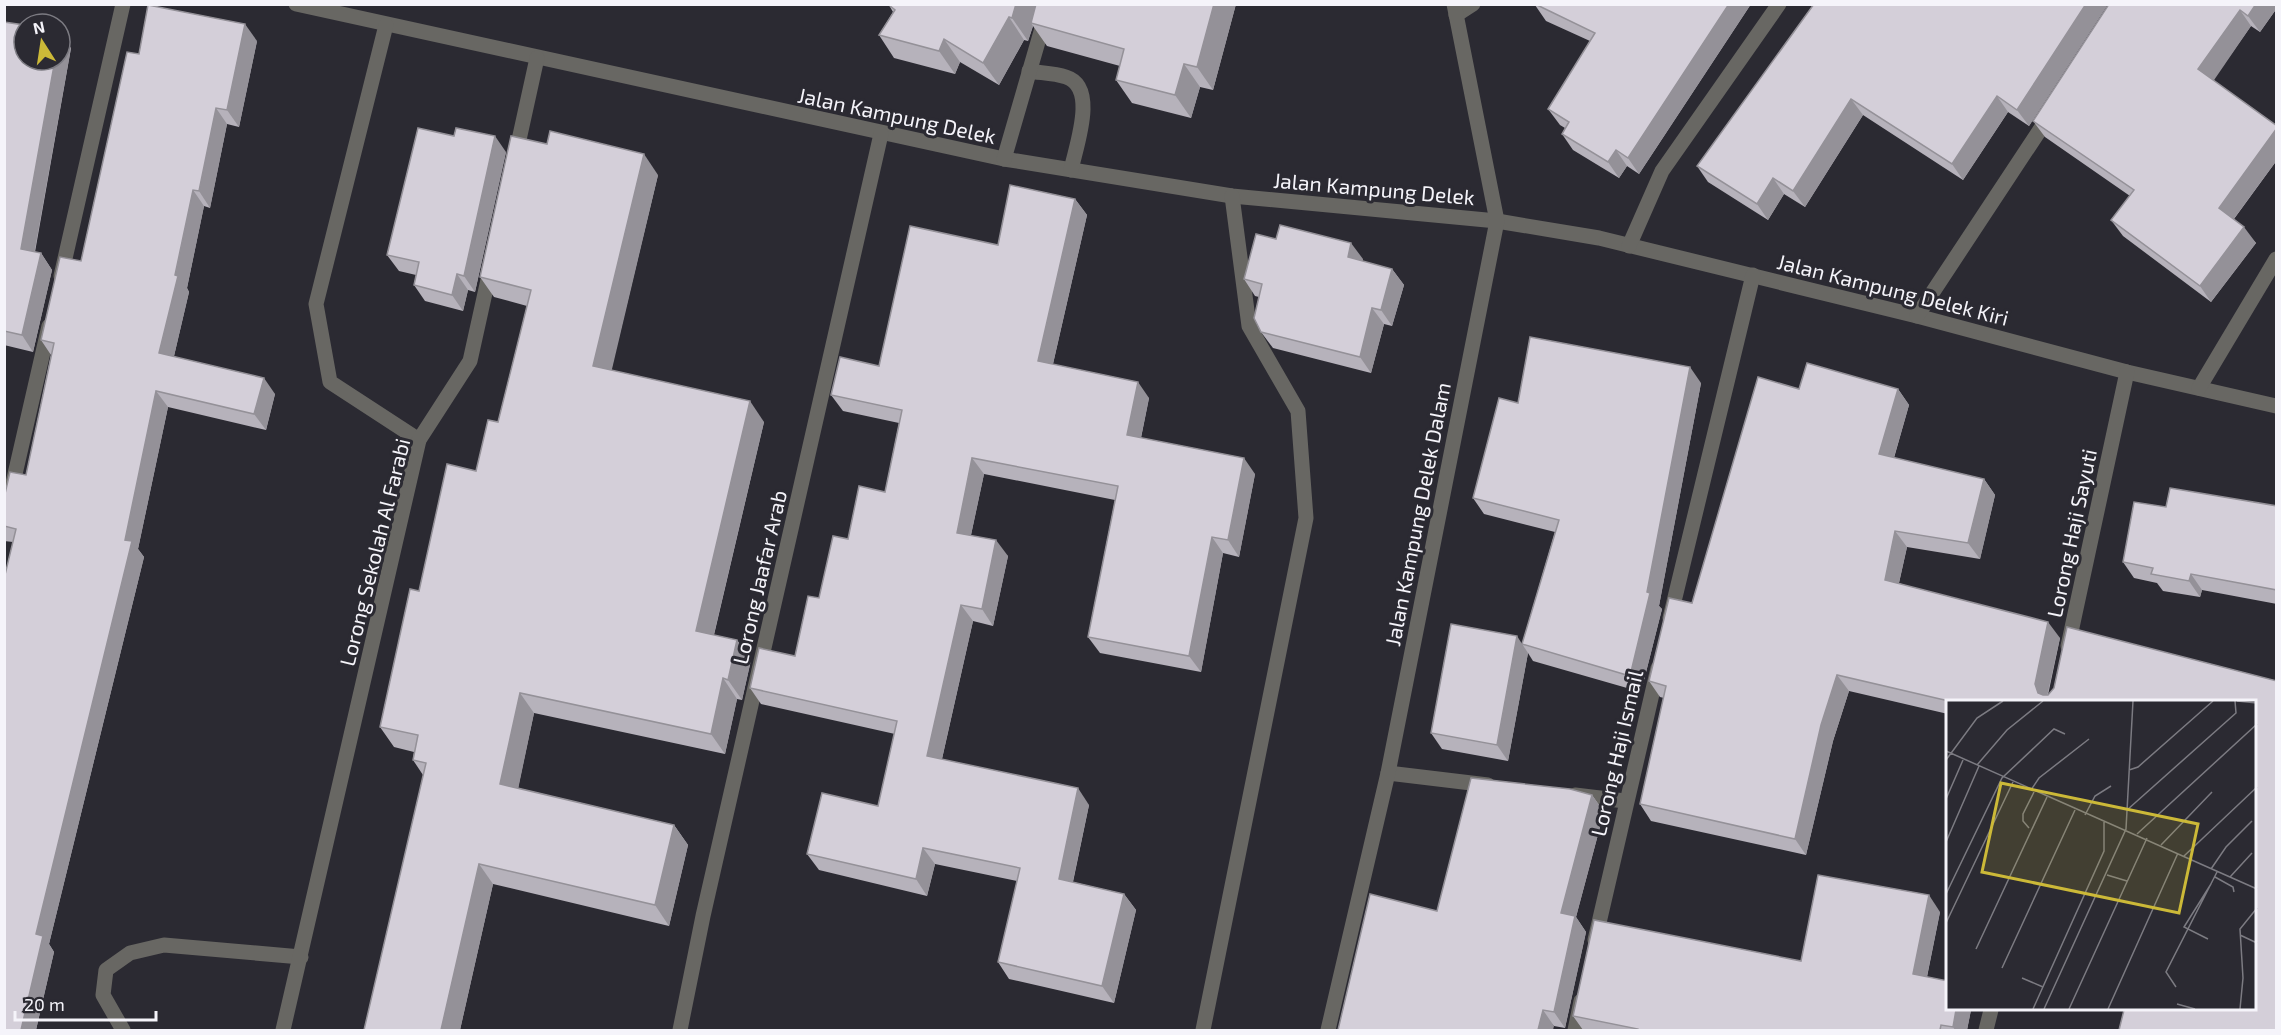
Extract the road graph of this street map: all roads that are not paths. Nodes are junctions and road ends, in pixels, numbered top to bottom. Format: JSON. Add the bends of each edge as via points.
{"nodes":[{"id":1,"x":123,"y":4,"type":"edge"},
{"id":2,"x":296,"y":4,"type":"edge"},
{"id":3,"x":1049,"y":4,"type":"edge"},
{"id":4,"x":1473,"y":4,"type":"edge"},
{"id":5,"x":1779,"y":4,"type":"edge"},
{"id":6,"x":348,"y":10,"type":"edge"},
{"id":7,"x":1455,"y":10,"type":"edge"},
{"id":8,"x":386,"y":25,"type":"junction"},
{"id":9,"x":537,"y":58,"type":"junction"},
{"id":10,"x":1029,"y":71,"type":"junction"},
{"id":11,"x":2061,"y":99,"type":"edge"},
{"id":12,"x":881,"y":134,"type":"junction"},
{"id":13,"x":1004,"y":159,"type":"junction"},
{"id":14,"x":1071,"y":170,"type":"junction"},
{"id":15,"x":511,"y":175,"type":"edge"},
{"id":16,"x":1232,"y":196,"type":"junction"},
{"id":17,"x":1497,"y":221,"type":"junction"},
{"id":18,"x":1629,"y":246,"type":"junction"},
{"id":19,"x":493,"y":256,"type":"edge"},
{"id":20,"x":2277,"y":259,"type":"edge"},
{"id":21,"x":1753,"y":275,"type":"junction"},
{"id":22,"x":57,"y":292,"type":"edge"},
{"id":23,"x":52,"y":315,"type":"edge"},
{"id":24,"x":1917,"y":316,"type":"junction"},
{"id":25,"x":2127,"y":372,"type":"junction"},
{"id":26,"x":2199,"y":388,"type":"junction"},
{"id":27,"x":2277,"y":406,"type":"edge"},
{"id":28,"x":419,"y":440,"type":"junction"},
{"id":29,"x":4,"y":522,"type":"edge"},
{"id":30,"x":1667,"y":629,"type":"edge"},
{"id":31,"x":1661,"y":652,"type":"edge"},
{"id":32,"x":2066,"y":656,"type":"edge"},
{"id":33,"x":1388,"y":773,"type":"junction"},
{"id":34,"x":1507,"y":787,"type":"edge"},
{"id":35,"x":1554,"y":792,"type":"edge"},
{"id":36,"x":1625,"y":801,"type":"junction"},
{"id":37,"x":1592,"y":950,"type":"edge"},
{"id":38,"x":301,"y":957,"type":"junction"},
{"id":39,"x":1585,"y":984,"type":"edge"},
{"id":40,"x":1991,"y":1011,"type":"edge"},
{"id":41,"x":123,"y":1030,"type":"edge"},
{"id":42,"x":284,"y":1030,"type":"edge"},
{"id":43,"x":680,"y":1030,"type":"edge"},
{"id":44,"x":1203,"y":1030,"type":"edge"},
{"id":45,"x":1328,"y":1030,"type":"edge"},
{"id":46,"x":1575,"y":1030,"type":"edge"},
{"id":47,"x":1986,"y":1030,"type":"edge"}],
"edges":[{"from":1,"to":22,"type":"street"},
{"from":2,"to":6,"type":"street","name":"Jalan Kampung Delek"},
{"from":3,"to":10,"type":"street"},
{"from":4,"to":7,"type":"street"},
{"from":5,"to":18,"type":"street","via":[[1662,171]]},
{"from":6,"to":8,"type":"street","name":"Jalan Kampung Delek"},
{"from":7,"to":17,"type":"street","name":"Jalan Kampung Delek Dalam"},
{"from":8,"to":9,"type":"street","name":"Jalan Kampung Delek"},
{"from":8,"to":28,"type":"street","via":[[316,304],[330,382]]},
{"from":9,"to":12,"type":"street","name":"Jalan Kampung Delek"},
{"from":9,"to":15,"type":"street"},
{"from":10,"to":13,"type":"street"},
{"from":10,"to":14,"type":"street","via":[[1068,77],[1082,89],[1084,105]]},
{"from":11,"to":24,"type":"street"},
{"from":12,"to":13,"type":"street","name":"Jalan Kampung Delek"},
{"from":12,"to":43,"type":"street","name":"Lorong Jaafar Arab"},
{"from":13,"to":14,"type":"street","name":"Jalan Kampung Delek"},
{"from":14,"to":16,"type":"street","name":"Jalan Kampung Delek"},
{"from":16,"to":17,"type":"street","name":"Jalan Kampung Delek"},
{"from":16,"to":44,"type":"street","via":[[1249,326],[1298,411],[1306,518]]},
{"from":17,"to":18,"type":"street","name":"Jalan Kampung Delek Kiri"},
{"from":17,"to":33,"type":"street","name":"Jalan Kampung Delek Dalam"},
{"from":18,"to":21,"type":"street","name":"Jalan Kampung Delek Kiri"},
{"from":19,"to":28,"type":"street","name":"Lorong Sekolah Al Farabi","via":[[470,361]]},
{"from":20,"to":26,"type":"street"},
{"from":21,"to":24,"type":"street","name":"Jalan Kampung Delek Kiri"},
{"from":21,"to":30,"type":"street"},
{"from":23,"to":29,"type":"street"},
{"from":24,"to":25,"type":"street","name":"Jalan Kampung Delek Kiri"},
{"from":25,"to":26,"type":"street","name":"Jalan Kampung Delek Kiri"},
{"from":25,"to":32,"type":"street","name":"Lorong Haji Sayuti"},
{"from":26,"to":27,"type":"street","name":"Jalan Kampung Delek Kiri"},
{"from":28,"to":38,"type":"street","name":"Lorong Sekolah Al Farabi"},
{"from":31,"to":36,"type":"street","name":"Lorong Haji Ismail"},
{"from":33,"to":34,"type":"street"},
{"from":33,"to":45,"type":"street","name":"Jalan Kampung Delek Dalam"},
{"from":35,"to":36,"type":"street"},
{"from":36,"to":37,"type":"street","name":"Lorong Haji Ismail"},
{"from":38,"to":41,"type":"street","via":[[164,945],[130,953],[106,970],[103,995]]},
{"from":38,"to":42,"type":"street","name":"Lorong Sekolah Al Farabi"},
{"from":39,"to":46,"type":"street"},
{"from":40,"to":47,"type":"street"}]}
